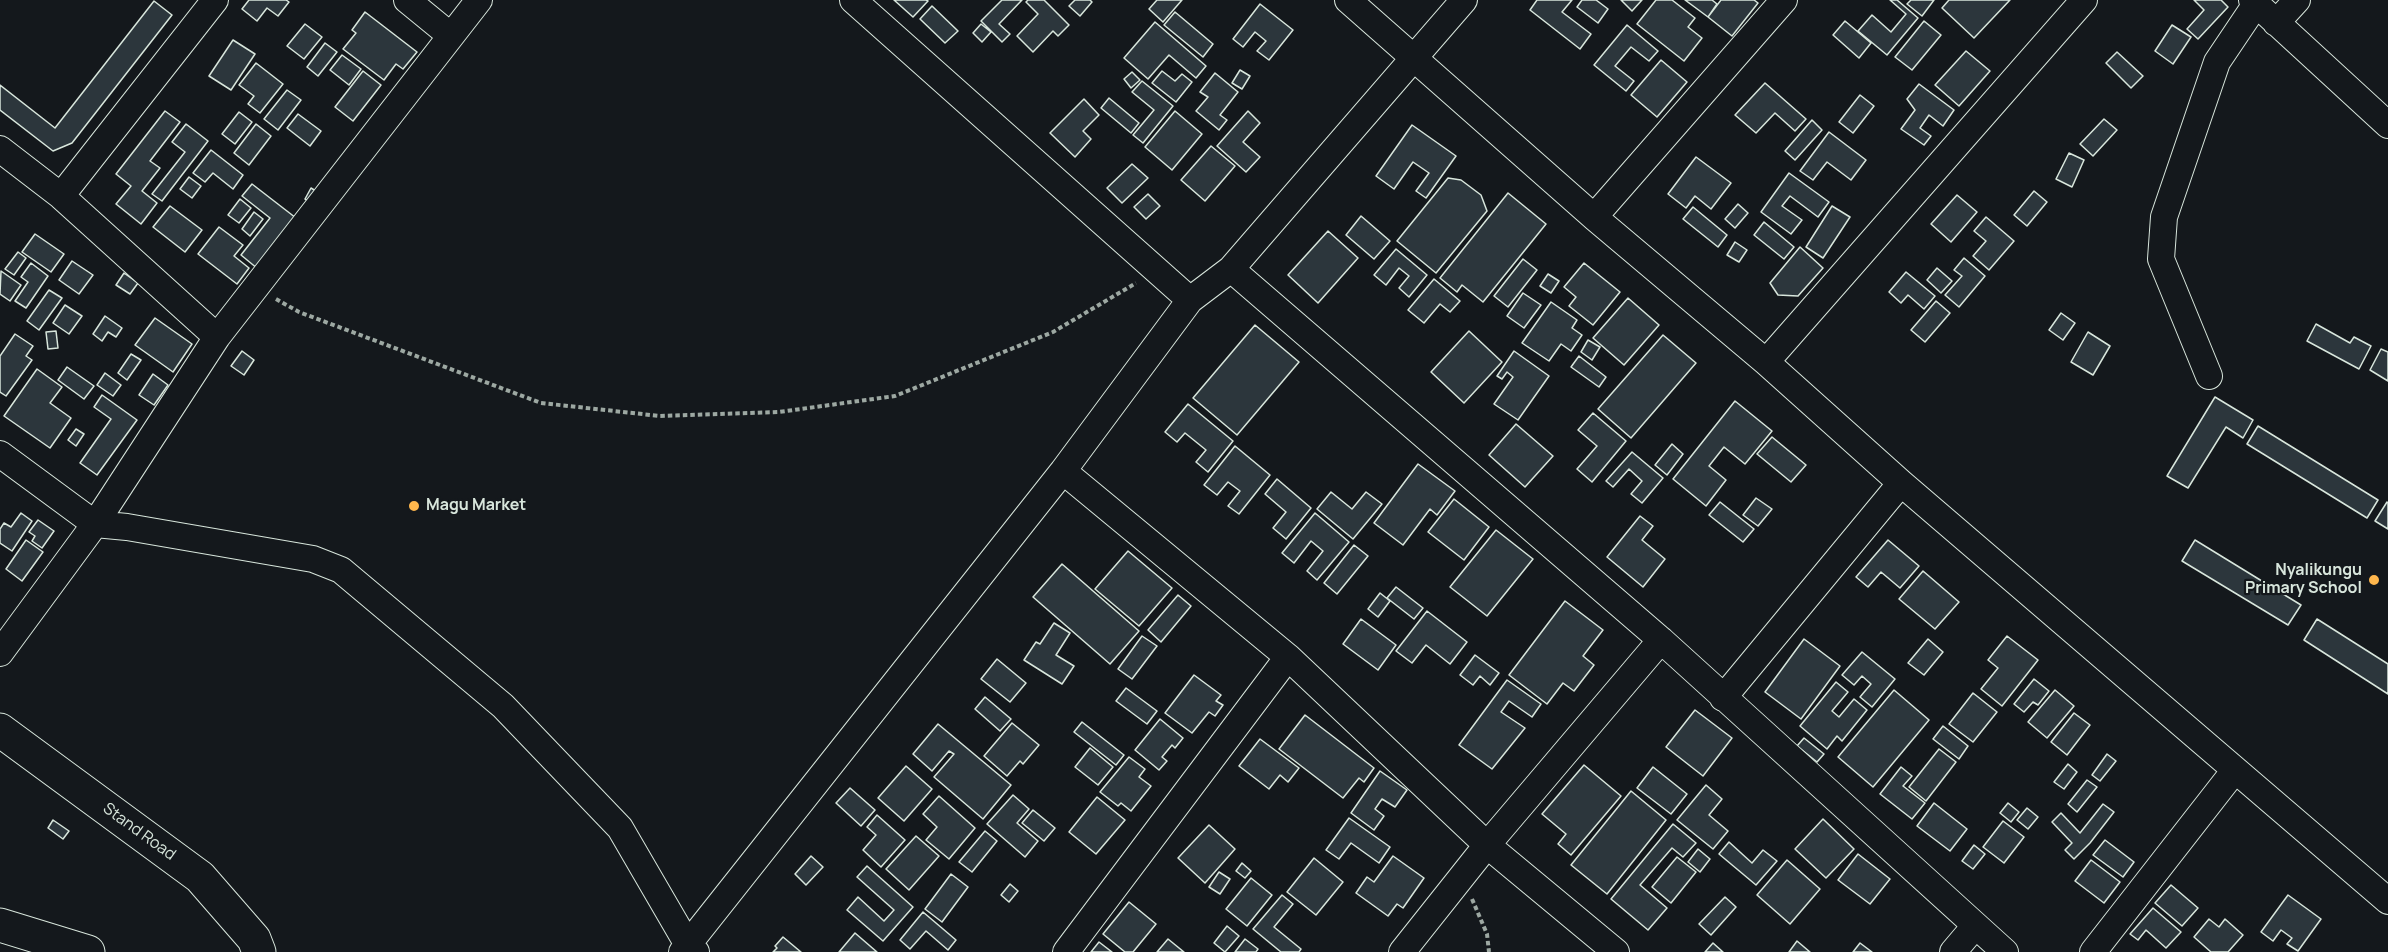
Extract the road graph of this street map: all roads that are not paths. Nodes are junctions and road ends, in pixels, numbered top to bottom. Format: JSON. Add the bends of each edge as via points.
{"nodes":[{"id":1,"x":215,"y":0,"type":"edge"},
{"id":2,"x":407,"y":0,"type":"edge"},
{"id":3,"x":479,"y":0,"type":"edge"},
{"id":4,"x":854,"y":0,"type":"edge"},
{"id":5,"x":1348,"y":0,"type":"edge"},
{"id":6,"x":1464,"y":0,"type":"edge"},
{"id":7,"x":1784,"y":0,"type":"edge"},
{"id":8,"x":2084,"y":0,"type":"edge"},
{"id":9,"x":2297,"y":0,"type":"edge"},
{"id":10,"x":2254,"y":2,"type":"edge"},
{"id":11,"x":2276,"y":23,"type":"junction"},
{"id":12,"x":451,"y":36,"type":"junction"},
{"id":13,"x":1413,"y":57,"type":"junction"},
{"id":14,"x":2388,"y":125,"type":"edge"},
{"id":15,"x":0,"y":148,"type":"edge"},
{"id":16,"x":61,"y":196,"type":"junction"},
{"id":17,"x":1594,"y":217,"type":"junction"},
{"id":18,"x":1231,"y":269,"type":"junction"},
{"id":19,"x":1190,"y":300,"type":"junction"},
{"id":20,"x":217,"y":337,"type":"junction"},
{"id":21,"x":1766,"y":362,"type":"junction"},
{"id":22,"x":2209,"y":376,"type":"dead end"},
{"id":23,"x":0,"y":454,"type":"edge"},
{"id":24,"x":1063,"y":471,"type":"junction"},
{"id":25,"x":1901,"y":483,"type":"junction"},
{"id":26,"x":95,"y":524,"type":"junction"},
{"id":27,"x":1661,"y":640,"type":"junction"},
{"id":28,"x":0,"y":653,"type":"edge"},
{"id":29,"x":1288,"y":657,"type":"junction"},
{"id":30,"x":1723,"y":698,"type":"junction"},
{"id":31,"x":0,"y":730,"type":"edge"},
{"id":32,"x":2235,"y":770,"type":"junction"},
{"id":33,"x":1487,"y":845,"type":"junction"},
{"id":34,"x":2388,"y":901,"type":"edge"},
{"id":35,"x":1975,"y":926,"type":"junction"},
{"id":36,"x":2,"y":932,"type":"edge"},
{"id":37,"x":689,"y":950,"type":"edge"},
{"id":38,"x":88,"y":952,"type":"edge"},
{"id":39,"x":259,"y":952,"type":"edge"},
{"id":40,"x":1066,"y":952,"type":"edge"},
{"id":41,"x":1402,"y":952,"type":"edge"},
{"id":42,"x":1616,"y":952,"type":"edge"},
{"id":43,"x":1953,"y":952,"type":"edge"},
{"id":44,"x":2005,"y":952,"type":"edge"},
{"id":45,"x":2093,"y":952,"type":"edge"}],
"edges":[{"from":1,"to":16,"type":"street"},
{"from":2,"to":12,"type":"street"},
{"from":3,"to":12,"type":"street"},
{"from":4,"to":19,"type":"street"},
{"from":5,"to":13,"type":"street"},
{"from":6,"to":13,"type":"street"},
{"from":7,"to":17,"type":"street"},
{"from":8,"to":21,"type":"street"},
{"from":9,"to":11,"type":"street"},
{"from":10,"to":11,"type":"street"},
{"from":10,"to":22,"type":"street","via":[[2217,62],[2164,218],[2161,259]]},
{"from":11,"to":14,"type":"street"},
{"from":12,"to":20,"type":"street"},
{"from":13,"to":17,"type":"street"},
{"from":13,"to":18,"type":"street"},
{"from":15,"to":16,"type":"street"},
{"from":16,"to":20,"type":"street"},
{"from":17,"to":21,"type":"street"},
{"from":18,"to":19,"type":"street"},
{"from":18,"to":27,"type":"street"},
{"from":19,"to":24,"type":"street"},
{"from":20,"to":26,"type":"street"},
{"from":21,"to":25,"type":"street"},
{"from":23,"to":26,"type":"street"},
{"from":24,"to":29,"type":"street"},
{"from":24,"to":37,"type":"street"},
{"from":25,"to":30,"type":"street"},
{"from":25,"to":32,"type":"street"},
{"from":26,"to":28,"type":"street"},
{"from":26,"to":37,"type":"street","via":[[313,559],[341,570],[503,706],[620,828]]},
{"from":27,"to":30,"type":"street"},
{"from":27,"to":33,"type":"street"},
{"from":29,"to":33,"type":"street"},
{"from":29,"to":40,"type":"street"},
{"from":30,"to":35,"type":"street"},
{"from":31,"to":39,"type":"main road","name":"Stand Road","via":[[200,877],[254,939]]},
{"from":32,"to":34,"type":"street"},
{"from":32,"to":45,"type":"street"},
{"from":33,"to":41,"type":"street"},
{"from":33,"to":42,"type":"street"},
{"from":35,"to":43,"type":"street"},
{"from":35,"to":44,"type":"street"},
{"from":36,"to":38,"type":"main road"}]}
